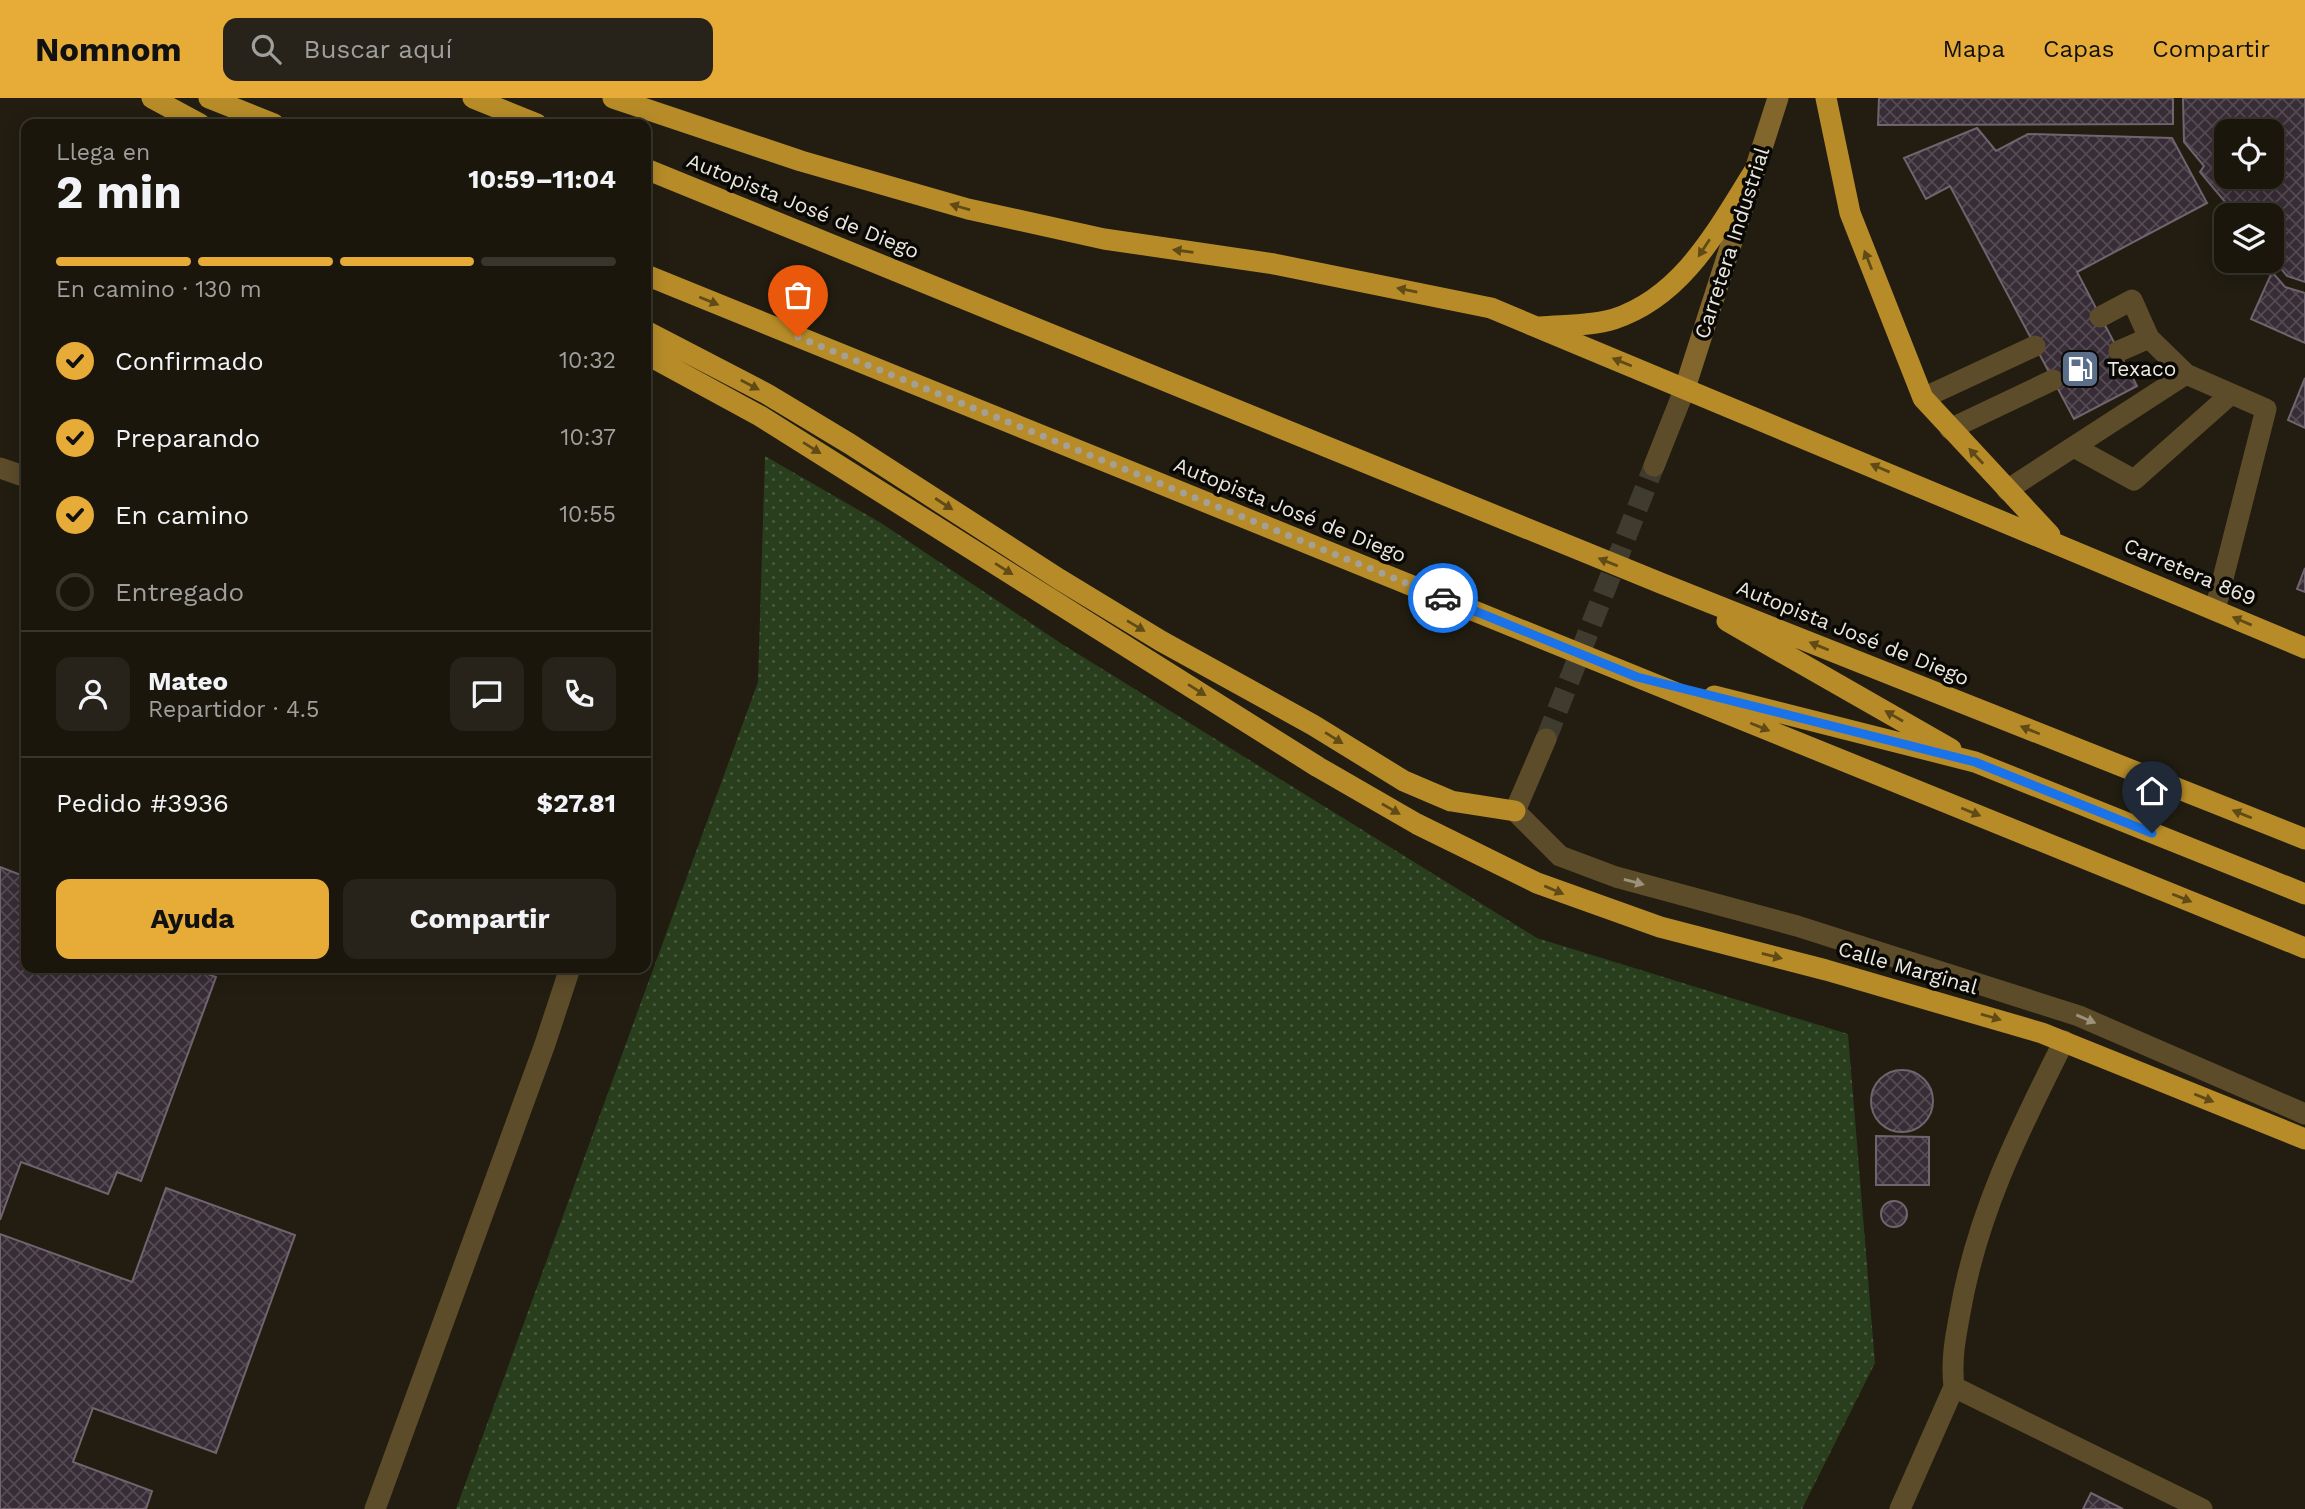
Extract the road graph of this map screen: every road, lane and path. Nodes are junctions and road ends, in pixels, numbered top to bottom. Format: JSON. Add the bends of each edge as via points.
{"nodes":[{"id":1,"x":152,"y":98,"type":"edge"},
{"id":2,"x":209,"y":98,"type":"edge"},
{"id":3,"x":473,"y":98,"type":"edge"},
{"id":4,"x":613,"y":98,"type":"edge"},
{"id":5,"x":1778,"y":98,"type":"edge"},
{"id":6,"x":1826,"y":98,"type":"edge"},
{"id":7,"x":191,"y":119,"type":"edge"},
{"id":8,"x":262,"y":119,"type":"edge"},
{"id":9,"x":525,"y":119,"type":"edge"},
{"id":10,"x":1755,"y":170,"type":"junction"},
{"id":11,"x":651,"y":171,"type":"edge"},
{"id":12,"x":651,"y":277,"type":"edge"},
{"id":13,"x":2100,"y":317,"type":"dead end"},
{"id":14,"x":1538,"y":327,"type":"junction"},
{"id":15,"x":651,"y":334,"type":"edge"},
{"id":16,"x":2148,"y":338,"type":"junction"},
{"id":17,"x":2035,"y":346,"type":"dead end"},
{"id":18,"x":2119,"y":351,"type":"dead end"},
{"id":19,"x":651,"y":357,"type":"edge"},
{"id":20,"x":2186,"y":374,"type":"junction"},
{"id":21,"x":2053,"y":380,"type":"dead end"},
{"id":22,"x":1685,"y":388,"type":"junction"},
{"id":23,"x":2231,"y":394,"type":"junction"},
{"id":24,"x":1923,"y":398,"type":"junction"},
{"id":25,"x":1950,"y":429,"type":"junction"},
{"id":26,"x":2074,"y":447,"type":"junction"},
{"id":27,"x":1654,"y":466,"type":"tunnel mouth"},
{"id":28,"x":0,"y":468,"type":"edge"},
{"id":29,"x":21,"y":475,"type":"edge"},
{"id":30,"x":2007,"y":490,"type":"junction"},
{"id":31,"x":2056,"y":542,"type":"junction"},
{"id":32,"x":1663,"y":584,"type":"junction"},
{"id":33,"x":2215,"y":610,"type":"junction"},
{"id":34,"x":2305,"y":648,"type":"edge"},
{"id":35,"x":1637,"y":677,"type":"junction"},
{"id":36,"x":1546,"y":739,"type":"tunnel mouth"},
{"id":37,"x":1975,"y":762,"type":"junction"},
{"id":38,"x":1515,"y":811,"type":"junction"},
{"id":39,"x":2305,"y":839,"type":"edge"},
{"id":40,"x":2305,"y":894,"type":"edge"},
{"id":41,"x":2305,"y":948,"type":"edge"},
{"id":42,"x":568,"y":973,"type":"edge"},
{"id":43,"x":2064,"y":1041,"type":"junction"},
{"id":44,"x":2305,"y":1114,"type":"edge"},
{"id":45,"x":2305,"y":1139,"type":"edge"},
{"id":46,"x":1954,"y":1387,"type":"junction"},
{"id":47,"x":374,"y":1509,"type":"edge"},
{"id":48,"x":1900,"y":1509,"type":"edge"},
{"id":49,"x":2202,"y":1509,"type":"edge"}],
"edges":[{"from":1,"to":7,"type":"highway"},
{"from":2,"to":8,"type":"highway"},
{"from":3,"to":9,"type":"highway"},
{"from":14,"to":4,"type":"highway","name":"Carretera 869","one_way":true,"via":[[1490,308],[1419,292],[1274,264],[1104,239],[968,209],[801,161]]},
{"from":5,"to":10,"type":"street","name":"Carretera Industrial"},
{"from":24,"to":6,"type":"highway","one_way":true,"via":[[1850,213]]},
{"from":10,"to":14,"type":"highway","one_way":true,"via":[[1698,257],[1664,294],[1614,319]]},
{"from":10,"to":22,"type":"street","name":"Carretera Industrial"},
{"from":32,"to":11,"type":"highway","name":"Autopista José de Diego","one_way":true},
{"from":12,"to":35,"type":"highway","name":"Autopista José de Diego","one_way":true},
{"from":13,"to":16,"type":"street","via":[[2132,300]]},
{"from":22,"to":14,"type":"highway","name":"Carretera 869","one_way":true},
{"from":15,"to":38,"type":"highway","one_way":true,"via":[[779,401],[1082,593],[1404,781],[1451,801]]},
{"from":16,"to":18,"type":"street"},
{"from":16,"to":20,"type":"street"},
{"from":17,"to":24,"type":"street"},
{"from":19,"to":43,"type":"highway","name":"Calle Marginal","one_way":true,"via":[[760,415],[1318,766],[1417,824],[1493,861],[1617,914]]},
{"from":20,"to":23,"type":"street"},
{"from":20,"to":26,"type":"street"},
{"from":21,"to":25,"type":"street"},
{"from":22,"to":27,"type":"street"},
{"from":31,"to":22,"type":"highway","name":"Carretera 869","one_way":true},
{"from":23,"to":26,"type":"street","via":[[2134,480]]},
{"from":23,"to":33,"type":"street","via":[[2266,409]]},
{"from":24,"to":25,"type":"highway"},
{"from":30,"to":25,"type":"highway","one_way":true},
{"from":26,"to":30,"type":"street"},
{"from":28,"to":29,"type":"street"},
{"from":30,"to":31,"type":"highway"},
{"from":31,"to":33,"type":"highway","name":"Carretera 869"},
{"from":37,"to":32,"type":"highway","one_way":true},
{"from":39,"to":32,"type":"highway","name":"Autopista José de Diego","one_way":true},
{"from":34,"to":33,"type":"highway","name":"Carretera 869","one_way":true},
{"from":35,"to":37,"type":"highway"},
{"from":35,"to":41,"type":"highway","name":"Autopista José de Diego","one_way":true},
{"from":36,"to":38,"type":"street"},
{"from":37,"to":40,"type":"highway"},
{"from":38,"to":44,"type":"street","name":"Calle Marginal","one_way":true,"via":[[1560,856],[1616,877],[1797,926],[2079,1016]]},
{"from":42,"to":47,"type":"street"},
{"from":43,"to":45,"type":"highway","name":"Calle Marginal","one_way":true},
{"from":43,"to":46,"type":"street","via":[[2002,1166],[1968,1264],[1951,1364]]},
{"from":46,"to":48,"type":"street"},
{"from":46,"to":49,"type":"street"}]}
